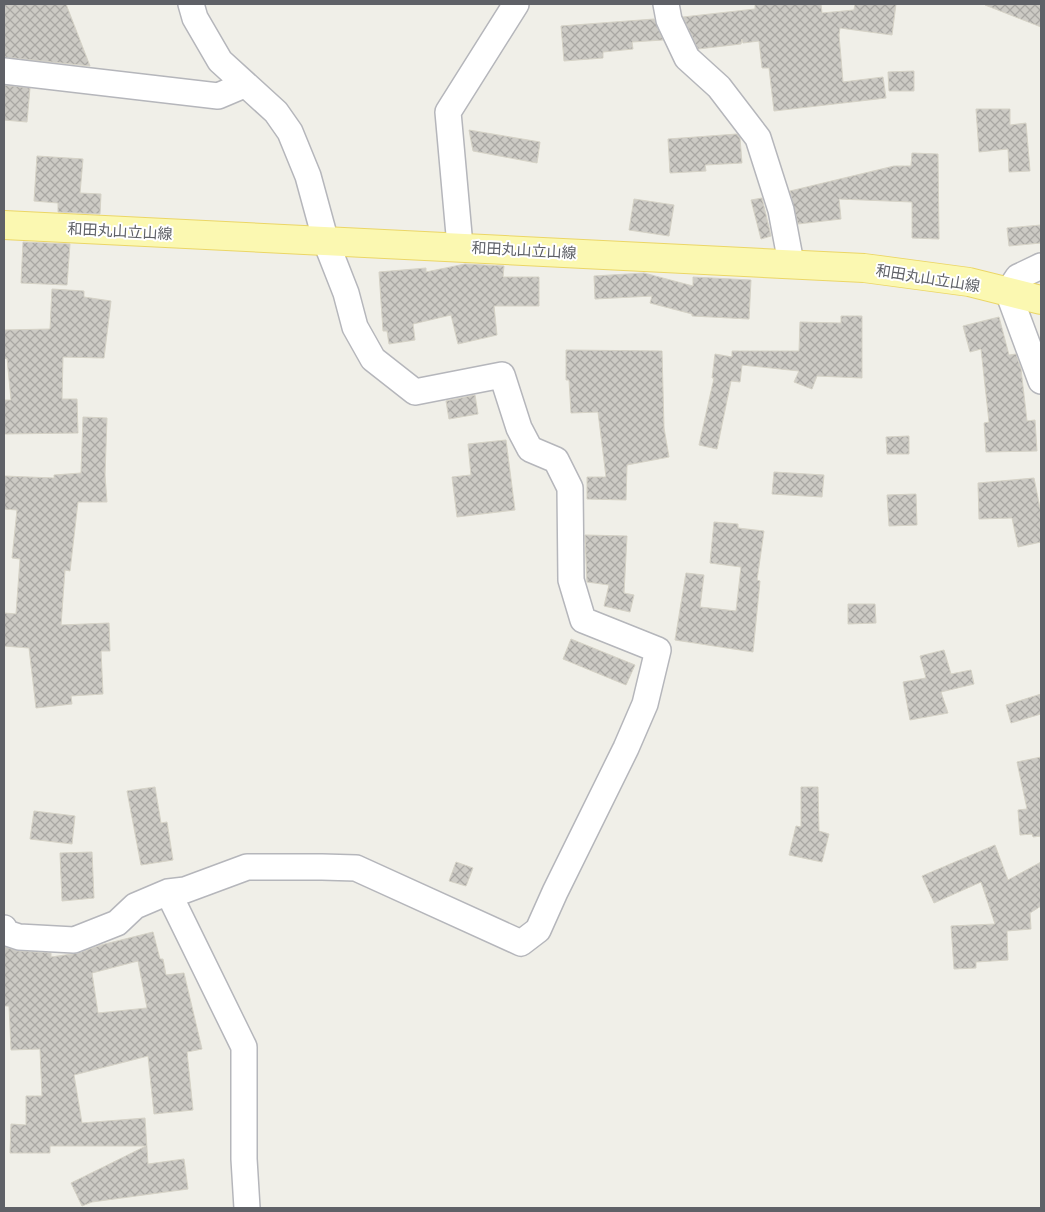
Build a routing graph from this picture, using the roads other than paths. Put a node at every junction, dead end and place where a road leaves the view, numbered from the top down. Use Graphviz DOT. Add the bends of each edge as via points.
graph roads {
  1 [pos="191,4"];
  2 [pos="516,4"];
  3 [pos="666,4"];
  4 [pos="4,71"];
  5 [pos="244,85"];
  6 [pos="4,225"];
  7 [pos="326,242"];
  8 [pos="460,246"];
  9 [pos="791,263"];
  10 [pos="1041,266"];
  11 [pos="1008,292"];
  12 [pos="1041,300"];
  13 [pos="1041,381"];
  14 [pos="168,892"];
  15 [pos="4,928"];
  16 [pos="247,1208"];
  1 -- 5 [label="street" via="195,18 220,61"];
  2 -- 8 [label="street" via="448,112"];
  3 -- 9 [label="street" via="669,20 687,58 718,87 758,138 781,210"];
  4 -- 5 [label="street" via="218,96"];
  5 -- 7 [label="street" via="276,112 290,132 308,176"];
  6 -- 7 [label="main road, 和田丸山立山線"];
  7 -- 8 [label="main road, 和田丸山立山線"];
  7 -- 14 [label="street" via="346,293 355,328 373,359 415,392 502,374 519,428 530,449 556,460 570,488 571,580 583,620 658,650 645,704 538,930 521,943 356,868 248,867 184,890"];
  8 -- 9 [label="main road, 和田丸山立山線"];
  9 -- 11 [label="main road, 和田丸山立山線" via="927,276"];
  10 -- 11 [label="street" via="1018,277"];
  11 -- 12 [label="main road, 和田丸山立山線"];
  11 -- 13 [label="street"];
  14 -- 15 [label="street" via="135,906 117,923 74,940 19,937 7,933"];
  14 -- 16 [label="street" via="244,1047"];
}
